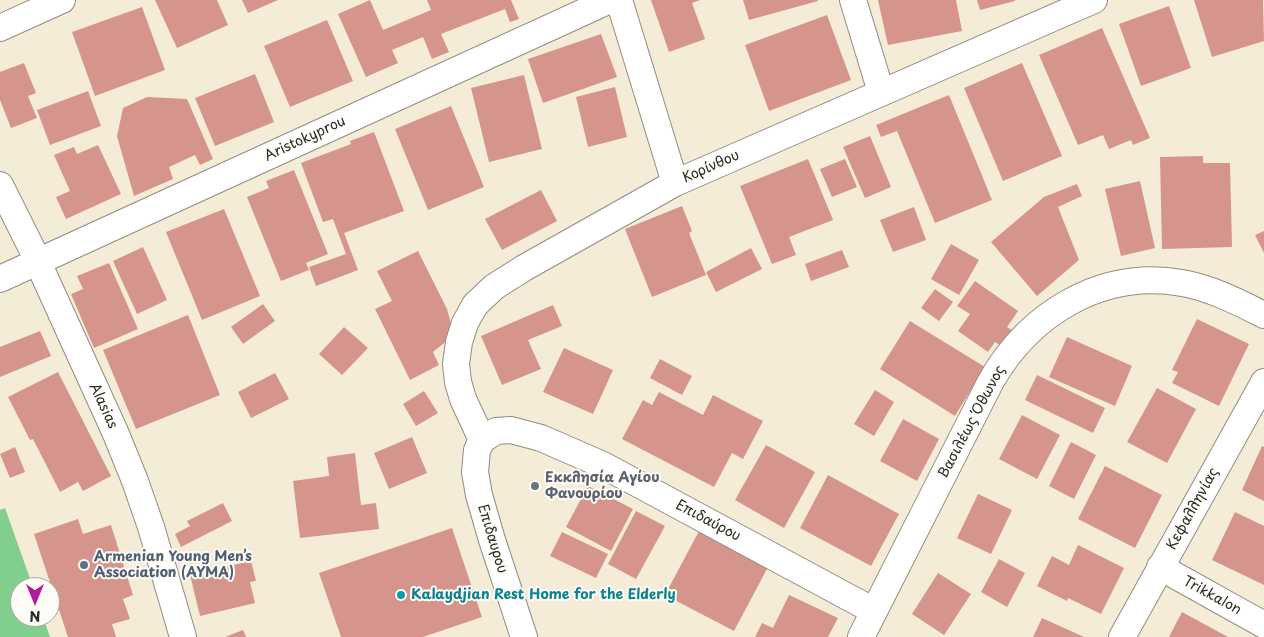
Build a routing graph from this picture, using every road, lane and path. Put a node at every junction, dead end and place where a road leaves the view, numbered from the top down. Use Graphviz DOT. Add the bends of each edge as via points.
graph roads {
  1 [pos="62,0"];
  2 [pos="610,0"];
  3 [pos="619,0"];
  4 [pos="852,0"];
  5 [pos="1088,1"];
  6 [pos="0,28"];
  7 [pos="881,92"];
  8 [pos="675,183"];
  9 [pos="0,185"];
  10 [pos="37,262"];
  11 [pos="0,279"];
  12 [pos="1264,315"];
  13 [pos="1264,382"];
  14 [pos="482,440"];
  15 [pos="1160,567"];
  16 [pos="874,611"];
  17 [pos="1264,625"];
  18 [pos="182,637"];
  19 [pos="524,637"];
  20 [pos="861,637"];
  21 [pos="1122,637"];
  1 -- 6 [label="street"];
  2 -- 10 [label="street, Aristokyprou"];
  3 -- 8 [label="street"];
  4 -- 7 [label="street"];
  5 -- 7 [label="street, Κορίνθου"];
  7 -- 8 [label="street, Κορίνθου"];
  8 -- 14 [label="street, Κορίνθου" via="524,268 494,287 475,305 458,342 456,364 463,399"];
  9 -- 10 [label="street, Alasias"];
  10 -- 11 [label="street, Aristokyprou"];
  10 -- 18 [label="street, Alasias" via="135,480"];
  12 -- 16 [label="street, Βασιλέως Όθωνος" via="1206,289 1182,283 1146,281 1111,286 1081,296 1037,324 1000,366"];
  13 -- 15 [label="street, Κεφαλληνίας"];
  14 -- 16 [label="street, Επιδαύρου" via="496,431 511,430 562,446"];
  14 -- 19 [label="street, Επιδαυρου" via="475,461 479,495"];
  15 -- 17 [label="street, Trikkalon"];
  15 -- 21 [label="street, Κεφαλληνίας"];
  16 -- 20 [label="street, Βασιλέως Όθωνος"];
}
